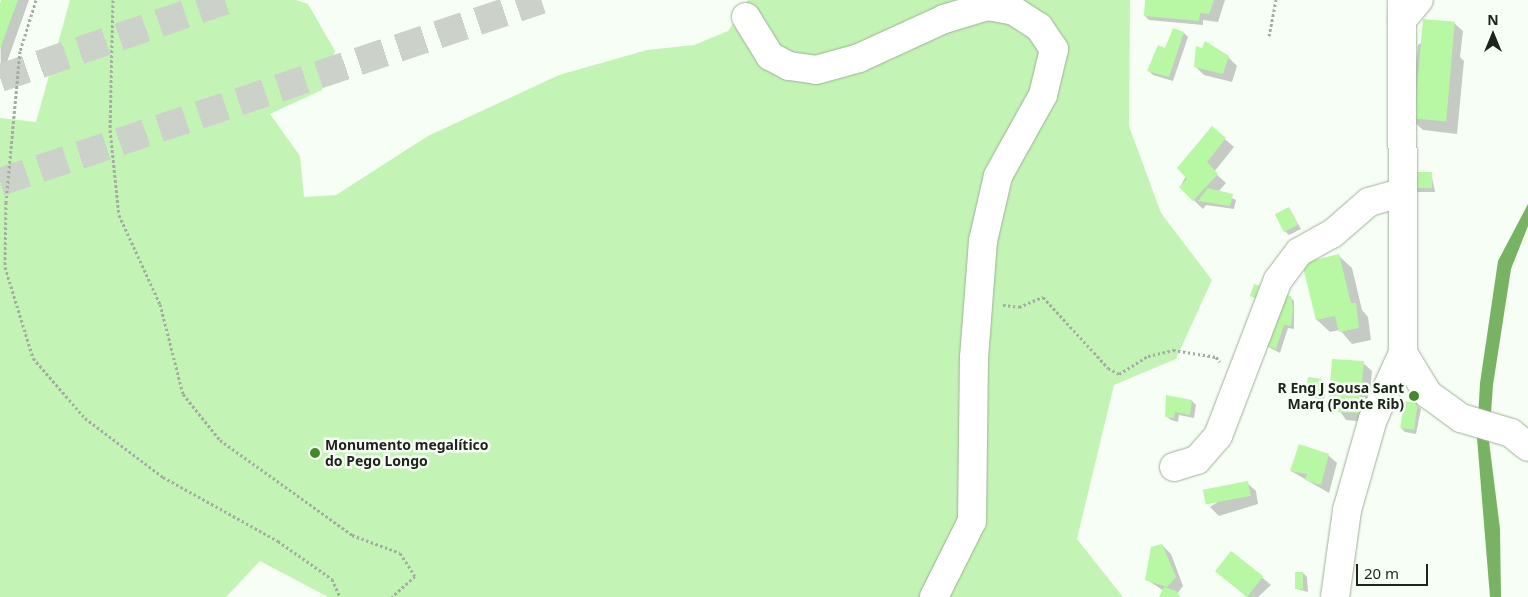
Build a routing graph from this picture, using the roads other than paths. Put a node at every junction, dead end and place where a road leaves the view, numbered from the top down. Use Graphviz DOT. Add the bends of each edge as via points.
graph roads {
  1 [pos="1419,0"];
  2 [pos="1402,10"];
  3 [pos="746,17"];
  4 [pos="1401,193"];
  5 [pos="1402,353"];
  6 [pos="1528,447"];
  7 [pos="1174,467"];
  8 [pos="934,597"];
  9 [pos="1335,597"];
  1 -- 2 [label="street"];
  2 -- 4 [label="street"];
  3 -- 8 [label="street" via="770,56 789,66 816,70 859,58 944,19 988,6 1014,11 1039,27 1054,49 1043,95 998,176 983,241 977,320 972,521"];
  4 -- 5 [label="street"];
  4 -- 7 [label="street" via="1369,202 1332,234 1299,252 1278,280 1236,381 1218,436 1197,460"];
  5 -- 6 [label="street" via="1428,394 1461,418 1499,430"];
  5 -- 9 [label="street" via="1373,419 1347,510"];
}
